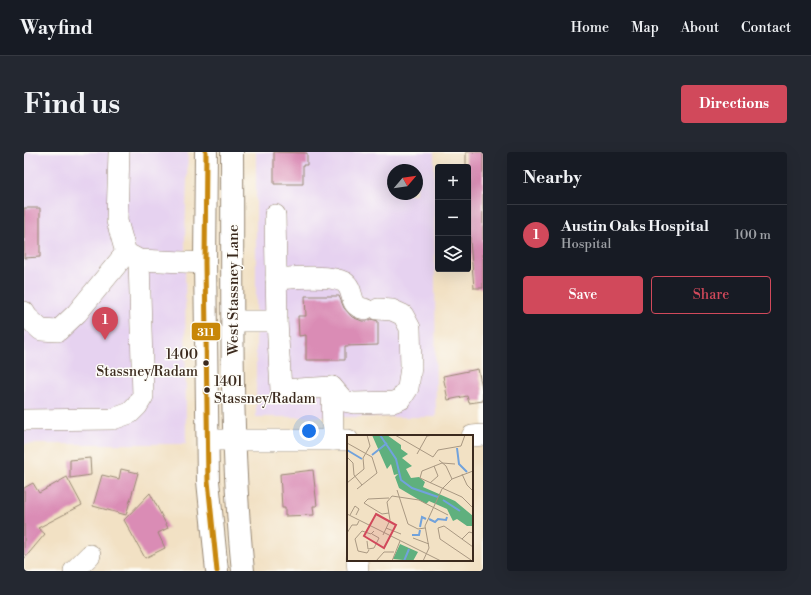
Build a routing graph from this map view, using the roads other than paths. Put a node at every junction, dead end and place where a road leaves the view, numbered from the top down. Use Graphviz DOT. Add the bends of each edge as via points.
graph roads {
  1 [pos="119,152"];
  2 [pos="206,152"];
  3 [pos="232,152"];
  4 [pos="275,215"];
  5 [pos="132,256"];
  6 [pos="205,263"];
  7 [pos="276,279"];
  8 [pos="24,312"];
  9 [pos="233,321"];
  10 [pos="277,321"];
  11 [pos="332,388"];
  12 [pos="24,420"];
  13 [pos="483,435"];
  14 [pos="473,436"];
  15 [pos="208,440"];
  16 [pos="234,440"];
  17 [pos="340,440"];
  18 [pos="90,555"];
  19 [pos="357,561"];
  20 [pos="74,571"];
  21 [pos="217,571"];
  22 [pos="243,571"];
  23 [pos="358,571"];
  1 -- 5 [label="street" via="117,221"];
  2 -- 6 [label="main road, West Stassney Lane"];
  3 -- 9 [label="main road, West Stassney Lane"];
  4 -- 7 [label="street"];
  5 -- 6 [label="street"];
  5 -- 8 [label="street" via="77,314 58,330 41,330"];
  5 -- 12 [label="street" via="143,396 137,406 130,413 113,419"];
  6 -- 15 [label="main road, West Stassney Lane"];
  7 -- 10 [label="street"];
  7 -- 11 [label="street" via="313,277 339,280 349,288 354,304 358,308 392,310 403,315 410,328 411,367 408,388 401,399 393,402 354,403 344,401"];
  9 -- 10 [label="street"];
  9 -- 16 [label="main road, West Stassney Lane"];
  10 -- 11 [label="street" via="281,390"];
  11 -- 17 [label="street"];
  13 -- 14 [label="street"];
  15 -- 16 [label="street"];
  15 -- 21 [label="main road, West Stassney Lane" via="208,481"];
  16 -- 17 [label="street"];
  16 -- 22 [label="main road, West Stassney Lane" via="237,514"];
  18 -- 20 [label="street"];
  19 -- 23 [label="street"];
}
